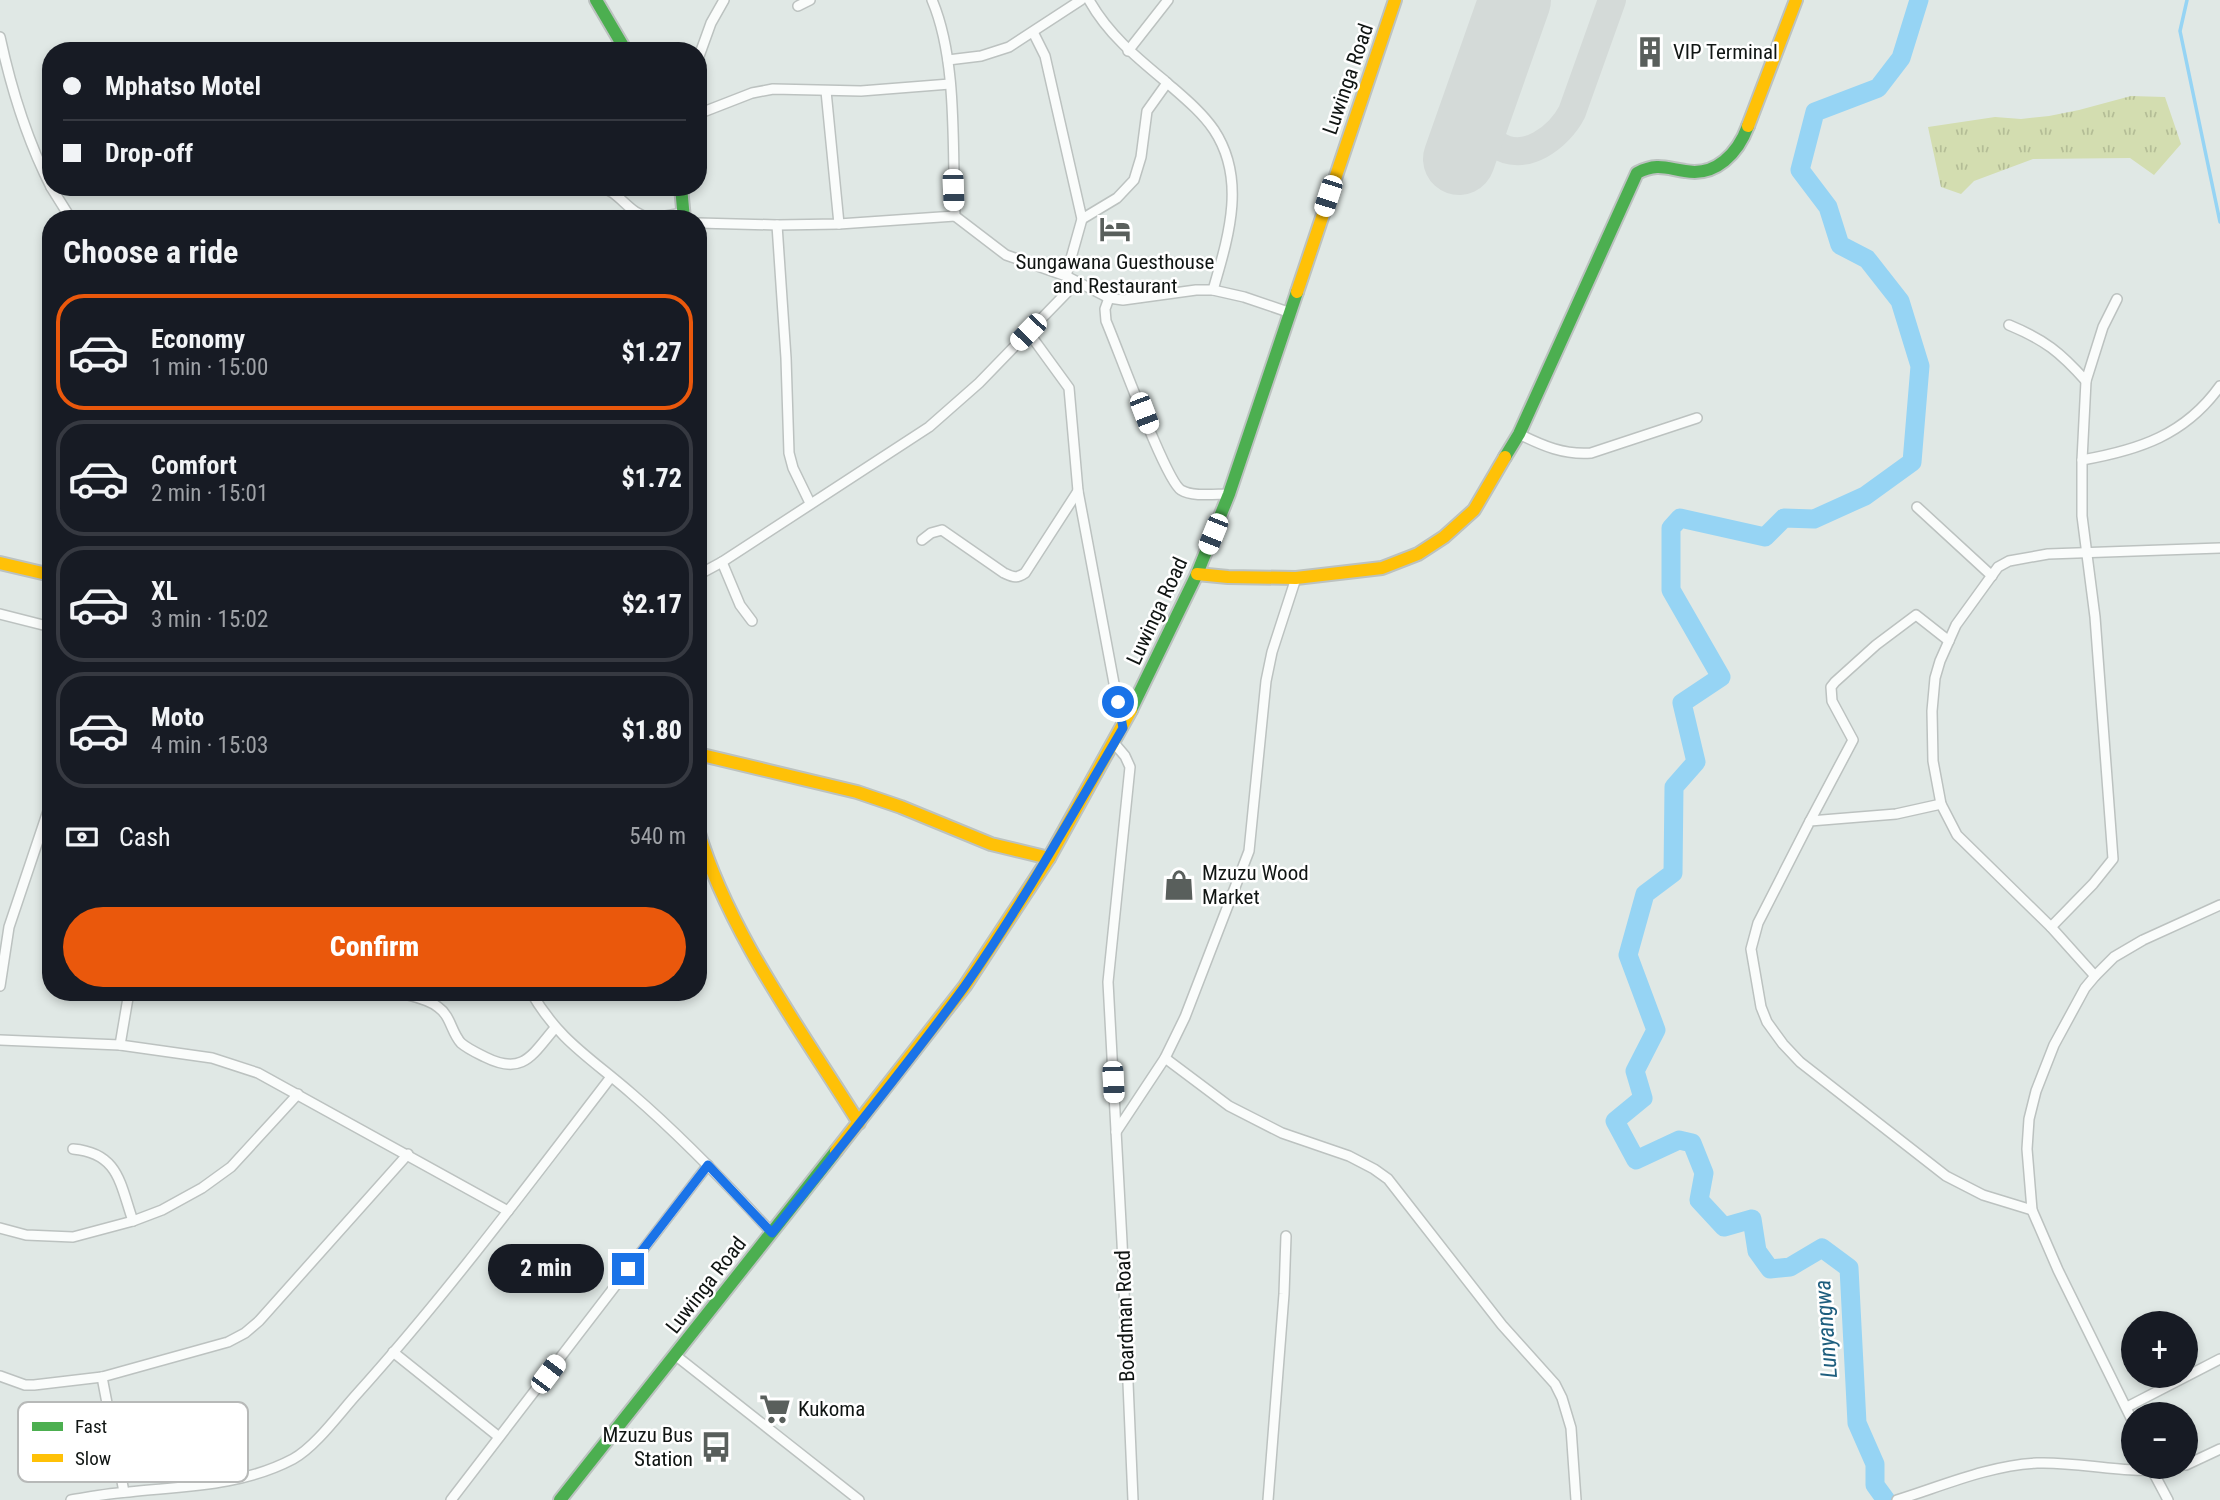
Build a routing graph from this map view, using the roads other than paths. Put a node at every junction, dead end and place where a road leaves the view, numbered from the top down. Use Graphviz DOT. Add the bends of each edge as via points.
graph roads {
  1 [pos="596,0"];
  2 [pos="724,0"];
  3 [pos="810,0"];
  4 [pos="932,0"];
  5 [pos="1082,0"];
  6 [pos="1089,0"];
  7 [pos="1168,0"];
  8 [pos="1395,0"];
  9 [pos="1796,0"];
  10 [pos="798,6"];
  11 [pos="1033,32"];
  12 [pos="0,37"];
  13 [pos="621,42"];
  14 [pos="704,42"];
  15 [pos="1128,51"];
  16 [pos="948,60"];
  17 [pos="1167,83"];
  18 [pos="950,84"];
  19 [pos="826,91"];
  20 [pos="707,110"];
  21 [pos="42,165"];
  22 [pos="617,196"];
  23 [pos="633,210"];
  24 [pos="954,216"];
  25 [pos="1082,219"];
  26 [pos="707,223"];
  27 [pos="839,224"];
  28 [pos="777,225"];
  29 [pos="1066,276"];
  30 [pos="1077,282"];
  31 [pos="1213,290"];
  32 [pos="1109,298"];
  33 [pos="2117,299"];
  34 [pos="1291,313"];
  35 [pos="2009,325"];
  36 [pos="1028,332"];
  37 [pos="2085,381"];
  38 [pos="2220,386"];
  39 [pos="1697,418"];
  40 [pos="1519,434"];
  41 [pos="2082,460"];
  42 [pos="1078,491"];
  43 [pos="1229,494"];
  44 [pos="810,503"];
  45 [pos="1917,507"];
  46 [pos="922,540"];
  47 [pos="2220,548"];
  48 [pos="2088,552"];
  49 [pos="722,562"];
  50 [pos="0,563"];
  51 [pos="707,570"];
  52 [pos="42,573"];
  53 [pos="1197,574"];
  54 [pos="1992,576"];
  55 [pos="1296,578"];
  56 [pos="0,614"];
  57 [pos="752,621"];
  58 [pos="42,624"];
  59 [pos="1950,640"];
  60 [pos="1123,728"];
  61 [pos="1114,743"];
  62 [pos="707,756"];
  63 [pos="1941,804"];
  64 [pos="1810,821"];
  65 [pos="42,829"];
  66 [pos="1049,858"];
  67 [pos="707,860"];
  68 [pos="2220,905"];
  69 [pos="2051,927"];
  70 [pos="2095,975"];
  71 [pos="0,986"];
  72 [pos="127,1001"];
  73 [pos="427,1001"];
  74 [pos="536,1001"];
  75 [pos="555,1028"];
  76 [pos="0,1040"];
  77 [pos="120,1045"];
  78 [pos="1165,1058"];
  79 [pos="611,1077"];
  80 [pos="298,1094"];
  81 [pos="859,1123"];
  82 [pos="1116,1132"];
  83 [pos="73,1149"];
  84 [pos="408,1154"];
  85 [pos="708,1165"];
  86 [pos="2032,1210"];
  87 [pos="509,1211"];
  88 [pos="133,1221"];
  89 [pos="0,1228"];
  90 [pos="772,1233"];
  91 [pos="1286,1236"];
  92 [pos="393,1352"];
  93 [pos="675,1355"];
  94 [pos="2220,1359"];
  95 [pos="0,1376"];
  96 [pos="102,1377"];
  97 [pos="107,1402"];
  98 [pos="2124,1402"];
  99 [pos="2137,1402"];
  100 [pos="499,1437"];
  101 [pos="2220,1449"];
  102 [pos="2198,1459"];
  103 [pos="2121,1467"];
  104 [pos="248,1477"];
  105 [pos="2157,1479"];
  106 [pos="122,1482"];
  107 [pos="226,1482"];
  108 [pos="124,1492"];
  109 [pos="71,1500"];
  110 [pos="451,1500"];
  111 [pos="561,1500"];
  112 [pos="859,1500"];
  113 [pos="1133,1500"];
  114 [pos="1268,1500"];
  115 [pos="1576,1500"];
  116 [pos="1897,1500"];
  117 [pos="2168,1500"];
  1 -- 13 [label="main road"];
  2 -- 14 [label="street"];
  3 -- 10 [label="street"];
  4 -- 16 [label="street"];
  5 -- 11 [label="street"];
  6 -- 15 [label="street"];
  7 -- 15 [label="street"];
  8 -- 34 [label="main road, Luwinga Road"];
  9 -- 40 [label="main road" via="1744,136 1722,165 1704,173 1650,167 1637,173"];
  11 -- 16 [label="street" via="1009,47"];
  11 -- 25 [label="street" via="1045,55"];
  12 -- 21 [label="street"];
  15 -- 17 [label="street"];
  16 -- 18 [label="street"];
  17 -- 25 [label="street" via="1147,111 1142,157 1134,180 1117,198"];
  17 -- 31 [label="street" via="1214,131 1229,168 1233,192 1230,225"];
  18 -- 19 [label="street"];
  18 -- 24 [label="street"];
  19 -- 20 [label="street" via="773,89"];
  19 -- 27 [label="street"];
  22 -- 23 [label="street"];
  24 -- 27 [label="street"];
  24 -- 29 [label="street" via="1006,255"];
  25 -- 29 [label="street"];
  26 -- 28 [label="street"];
  27 -- 28 [label="street"];
  28 -- 44 [label="street" via="789,453"];
  29 -- 30 [label="street"];
  30 -- 32 [label="street"];
  30 -- 36 [label="street"];
  31 -- 32 [label="street"];
  31 -- 34 [label="street"];
  32 -- 43 [label="street" via="1106,321 1174,483 1190,493"];
  33 -- 37 [label="street"];
  34 -- 43 [label="main road, Luwinga Road"];
  35 -- 37 [label="street" via="2051,346"];
  36 -- 42 [label="street" via="1069,388"];
  36 -- 44 [label="street" via="929,427"];
  37 -- 41 [label="street"];
  38 -- 41 [label="street" via="2199,412 2163,436 2127,451"];
  39 -- 40 [label="street" via="1591,453 1572,454"];
  40 -- 55 [label="main road" via="1474,510 1427,549 1382,568"];
  41 -- 48 [label="street" via="2082,516"];
  42 -- 46 [label="street" via="1018,578 942,530"];
  42 -- 60 [label="street"];
  43 -- 53 [label="main road, Luwinga Road"];
  44 -- 49 [label="street"];
  45 -- 54 [label="street"];
  47 -- 48 [label="street"];
  48 -- 54 [label="street" via="2009,561"];
  48 -- 69 [label="street" via="2113,859"];
  49 -- 51 [label="street"];
  49 -- 57 [label="street"];
  50 -- 52 [label="main road"];
  53 -- 55 [label="main road"];
  53 -- 60 [label="main road, Luwinga Road"];
  54 -- 59 [label="street"];
  55 -- 78 [label="street" via="1266,681 1250,851"];
  56 -- 58 [label="street"];
  59 -- 63 [label="street" via="1935,678 1932,710 1933,761"];
  59 -- 64 [label="street" via="1916,615 1835,682 1832,701 1853,740"];
  60 -- 61 [label="main road, Luwinga Road"];
  61 -- 66 [label="main road, Luwinga Road"];
  61 -- 82 [label="street, Boardman Road" via="1130,767 1108,982"];
  62 -- 66 [label="main road" via="857,792 991,844"];
  63 -- 64 [label="street" via="1896,814"];
  63 -- 69 [label="street" via="1957,835"];
  64 -- 86 [label="street" via="1758,923 1751,948 1760,1007 1767,1022 1801,1062 1946,1176 1983,1195"];
  65 -- 71 [label="street" via="9,927"];
  66 -- 81 [label="main road, Luwinga Road" via="965,986"];
  67 -- 81 [label="main road" via="770,982"];
  68 -- 70 [label="street" via="2143,940"];
  69 -- 70 [label="street"];
  70 -- 86 [label="street" via="2054,1045 2036,1091 2027,1149"];
  72 -- 77 [label="street"];
  73 -- 75 [label="street" via="448,1016 461,1042 513,1066 523,1062"];
  74 -- 75 [label="street"];
  75 -- 79 [label="street"];
  76 -- 77 [label="street"];
  77 -- 80 [label="street" via="212,1058 258,1073"];
  78 -- 82 [label="street"];
  78 -- 115 [label="street" via="1229,1106 1282,1133 1349,1156 1388,1179 1502,1325 1555,1384 1571,1428"];
  79 -- 85 [label="street"];
  79 -- 87 [label="street"];
  80 -- 84 [label="street"];
  80 -- 88 [label="street" via="231,1167 202,1188"];
  81 -- 90 [label="main road, Luwinga Road"];
  82 -- 113 [label="street, Boardman Road"];
  83 -- 88 [label="street" via="89,1150 115,1169"];
  84 -- 87 [label="street"];
  84 -- 96 [label="street" via="245,1333 228,1342"];
  85 -- 90 [label="street"];
  85 -- 100 [label="street"];
  86 -- 98 [label="street"];
  87 -- 92 [label="street"];
  88 -- 89 [label="street" via="73,1237 26,1235"];
  90 -- 93 [label="main road, Luwinga Road"];
  91 -- 114 [label="street"];
  92 -- 100 [label="street"];
  92 -- 104 [label="street" via="295,1458"];
  93 -- 111 [label="main road, Luwinga Road"];
  93 -- 112 [label="street"];
  94 -- 99 [label="street"];
  95 -- 96 [label="street" via="25,1385"];
  96 -- 97 [label="street"];
  100 -- 110 [label="street"];
  101 -- 102 [label="street"];
  103 -- 116 [label="street" via="2026,1464"];
  105 -- 117 [label="street"];
  106 -- 108 [label="street"];
  107 -- 108 [label="street"];
  108 -- 109 [label="street"];
}
